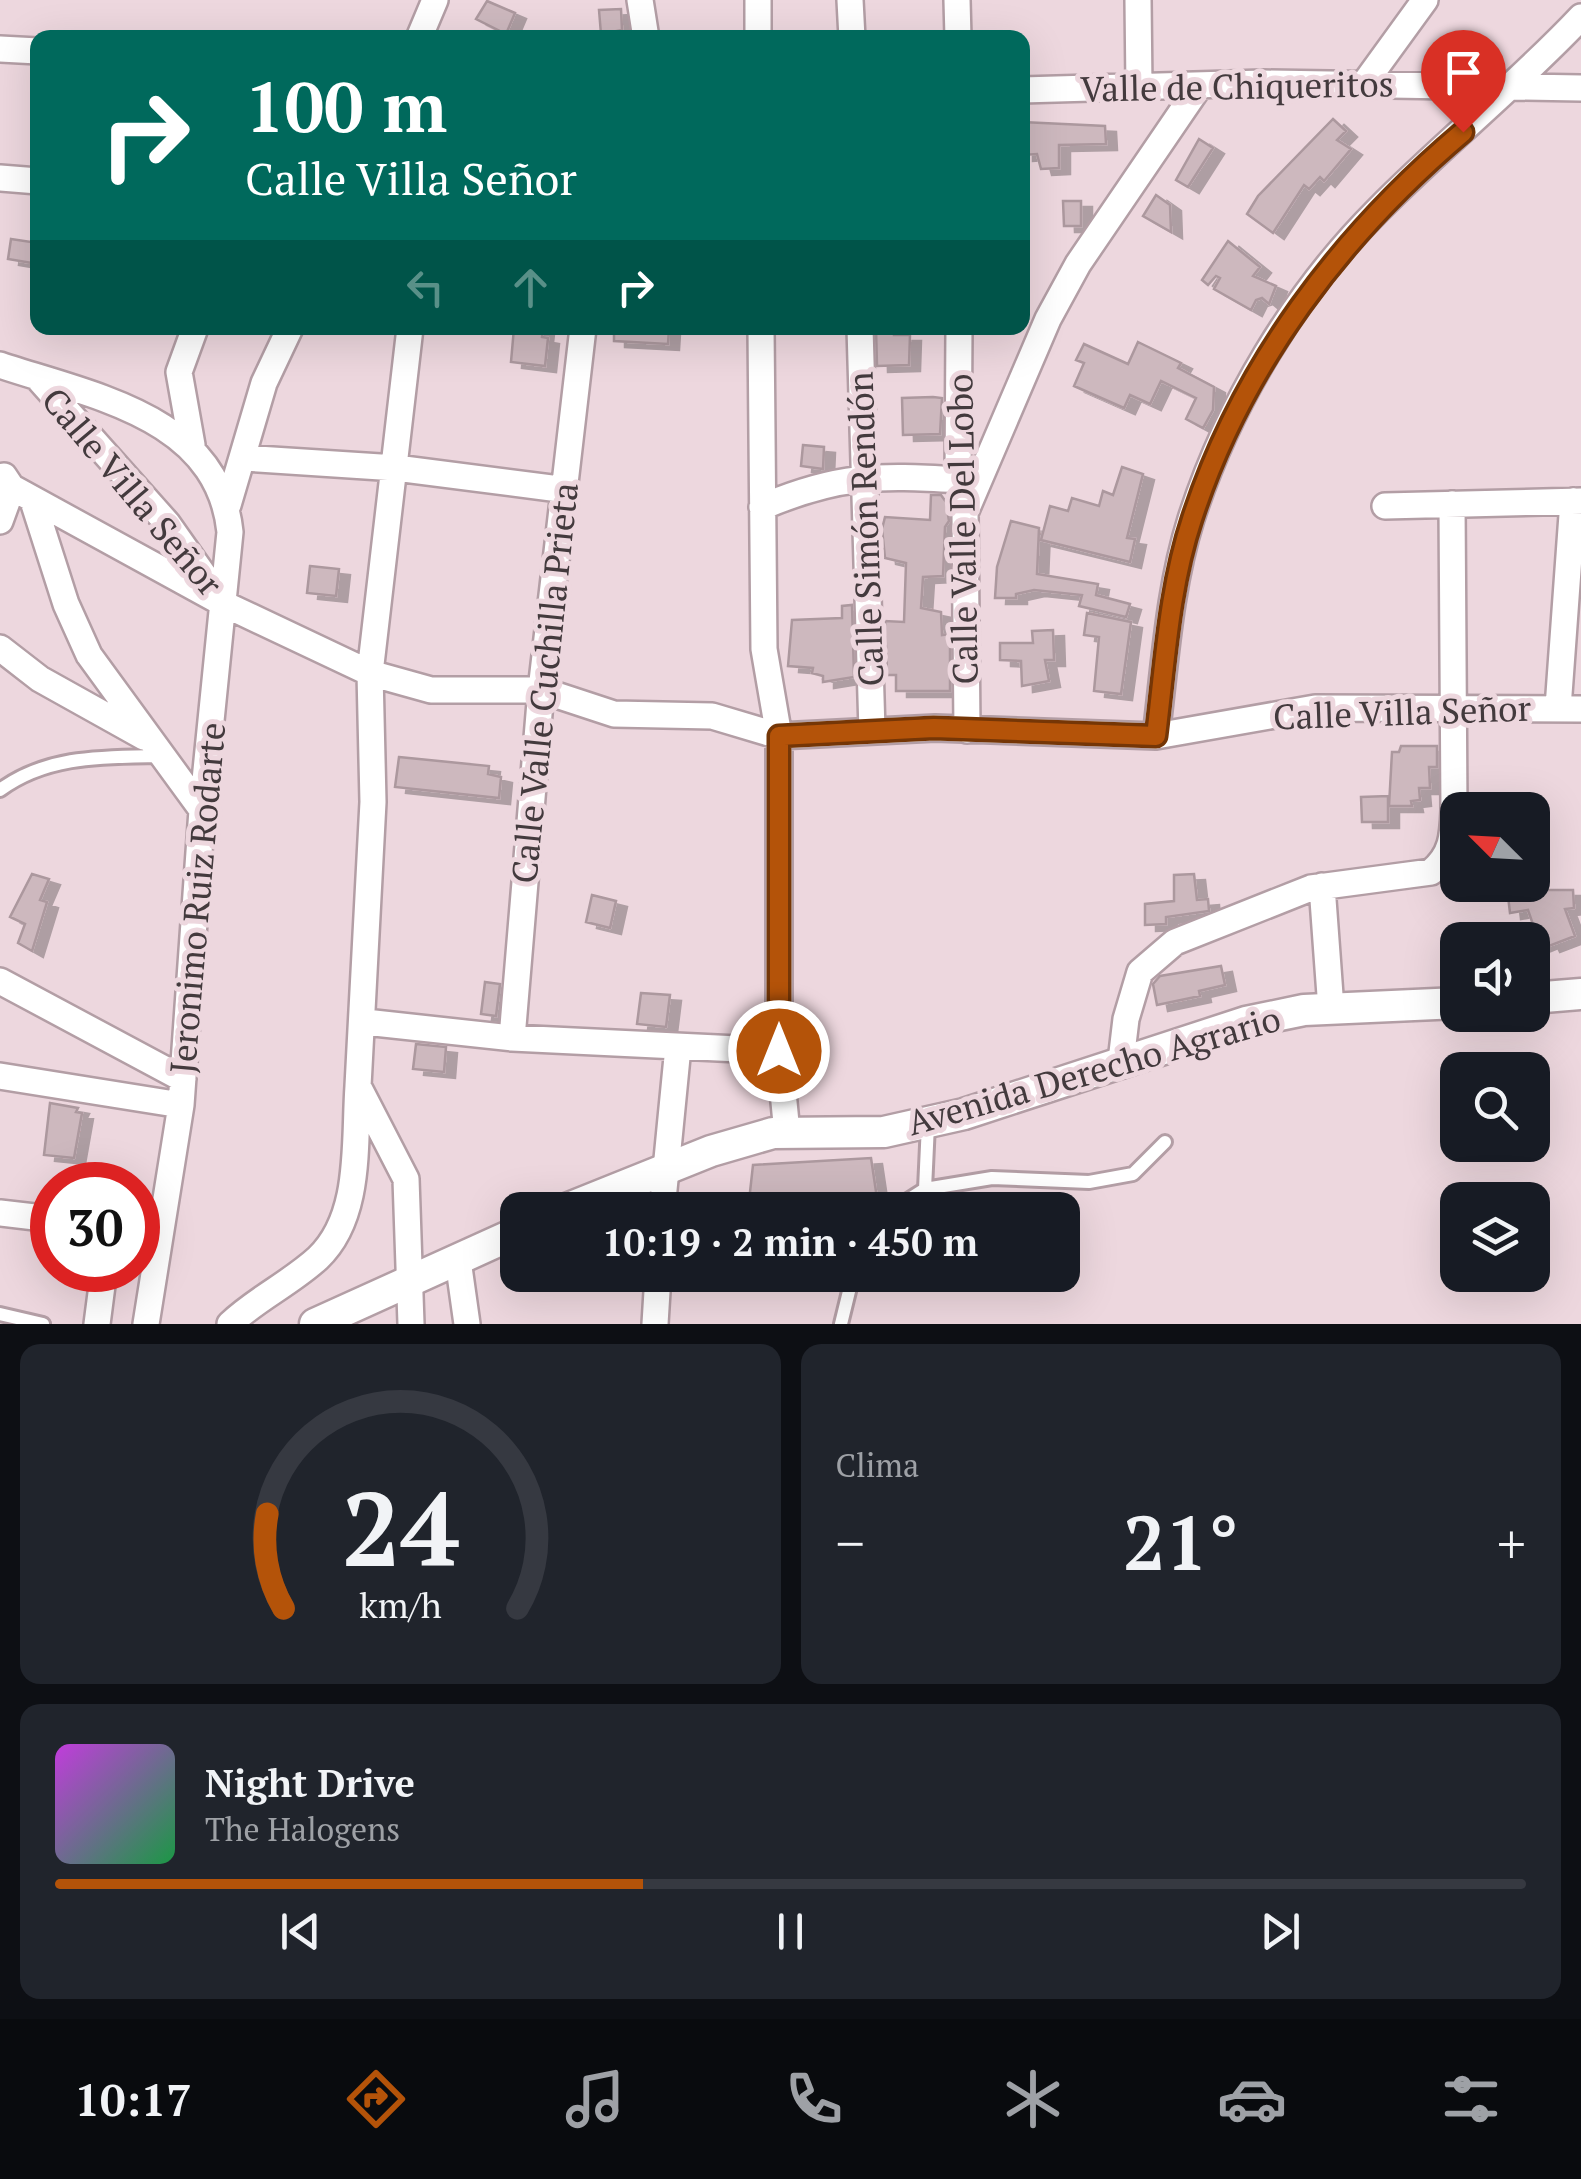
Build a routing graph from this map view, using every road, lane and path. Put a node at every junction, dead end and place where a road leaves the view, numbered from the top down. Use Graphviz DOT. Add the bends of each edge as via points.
graph roads {
  1 [pos="435,0"];
  2 [pos="758,0"];
  3 [pos="850,0"];
  4 [pos="957,0"];
  5 [pos="1138,0"];
  6 [pos="1425,0"];
  7 [pos="637,1"];
  8 [pos="1581,18"];
  9 [pos="422,30"];
  10 [pos="644,30"];
  11 [pos="758,30"];
  12 [pos="852,30"];
  13 [pos="958,30"];
  14 [pos="0,49"];
  15 [pos="30,51"];
  16 [pos="1364,84"];
  17 [pos="1200,85"];
  18 [pos="1138,87"];
  19 [pos="1581,88"];
  20 [pos="1512,89"];
  21 [pos="1030,90"];
  22 [pos="0,178"];
  23 [pos="30,180"];
  24 [pos="192,335"];
  25 [pos="287,335"];
  26 [pos="409,335"];
  27 [pos="583,335"];
  28 [pos="761,335"];
  29 [pos="860,335"];
  30 [pos="959,335"];
  31 [pos="0,364"];
  32 [pos="38,377"];
  33 [pos="192,445"];
  34 [pos="244,458"];
  35 [pos="396,468"];
  36 [pos="213,473"];
  37 [pos="864,477"];
  38 [pos="958,480"];
  39 [pos="11,485"];
  40 [pos="567,490"];
  41 [pos="1577,501"];
  42 [pos="1452,504"];
  43 [pos="228,506"];
  44 [pos="1385,506"];
  45 [pos="762,507"];
  46 [pos="965,513"];
  47 [pos="0,521"];
  48 [pos="224,604"];
  49 [pos="0,648"];
  50 [pos="370,672"];
  51 [pos="541,690"];
  52 [pos="1451,706"];
  53 [pos="1570,709"];
  54 [pos="967,730"];
  55 [pos="872,731"];
  56 [pos="779,736"];
  57 [pos="1156,736"];
  58 [pos="157,748"];
  59 [pos="0,790"];
  60 [pos="202,810"];
  61 [pos="1322,886"];
  62 [pos="0,982"];
  63 [pos="1581,994"];
  64 [pos="1550,997"];
  65 [pos="1440,1004"];
  66 [pos="1331,1009"];
  67 [pos="365,1022"];
  68 [pos="512,1038"];
  69 [pos="678,1046"];
  70 [pos="779,1051"];
  71 [pos="1121,1061"];
  72 [pos="0,1076"];
  73 [pos="358,1086"];
  74 [pos="182,1092"];
  75 [pos="928,1122"];
  76 [pos="787,1133"];
  77 [pos="1165,1142"];
  78 [pos="664,1170"];
  79 [pos="925,1190"];
  80 [pos="609,1192"];
  81 [pos="663,1192"];
  82 [pos="922,1192"];
  83 [pos="0,1213"];
  84 [pos="30,1216"];
  85 [pos="500,1240"];
  86 [pos="458,1260"];
  87 [pos="412,1281"];
  88 [pos="101,1292"];
  89 [pos="657,1292"];
  90 [pos="849,1292"];
  91 [pos="0,1314"];
  92 [pos="42,1324"];
  93 [pos="97,1324"];
  94 [pos="146,1324"];
  95 [pos="230,1324"];
  96 [pos="315,1324"];
  97 [pos="411,1324"];
  98 [pos="467,1324"];
  99 [pos="654,1324"];
  100 [pos="841,1324"];
  1 -- 9 [label="street"];
  2 -- 11 [label="street"];
  3 -- 12 [label="street"];
  4 -- 13 [label="street"];
  5 -- 18 [label="street"];
  6 -- 16 [label="street"];
  7 -- 10 [label="street"];
  8 -- 20 [label="street"];
  14 -- 15 [label="street"];
  16 -- 17 [label="street, Valle de Chiqueritos"];
  16 -- 20 [label="street, Valle de Chiqueritos"];
  17 -- 18 [label="street, Valle de Chiqueritos"];
  17 -- 46 [label="street" via="1078,264"];
  18 -- 21 [label="street, Valle de Chiqueritos"];
  19 -- 20 [label="street, Valle de Chiqueritos"];
  20 -- 57 [label="street" via="1375,213 1320,278 1251,383 1180,564"];
  22 -- 23 [label="street"];
  24 -- 33 [label="street" via="178,372"];
  25 -- 34 [label="street" via="264,383"];
  26 -- 35 [label="street"];
  27 -- 40 [label="street, Calle Valle Cuchilla Prieta"];
  28 -- 45 [label="street"];
  29 -- 37 [label="street, Calle Simón Rendón"];
  30 -- 38 [label="street, Calle Valle Del Lobo"];
  31 -- 32 [label="street, Calle Villa Señor"];
  32 -- 33 [label="street, Calle Villa Señor" via="168,426"];
  32 -- 48 [label="street, Calle Villa Señor" via="168,522"];
  33 -- 36 [label="street, Calle Villa Señor"];
  34 -- 35 [label="street"];
  34 -- 43 [label="street"];
  35 -- 40 [label="street"];
  35 -- 50 [label="street"];
  36 -- 43 [label="street, Jeronimo Ruiz Rodarte"];
  37 -- 38 [label="street"];
  37 -- 45 [label="street" via="813,485"];
  37 -- 55 [label="street, Calle Simón Rendón"];
  38 -- 46 [label="street, Calle Valle Del Lobo"];
  39 -- 47 [label="street"];
  39 -- 48 [label="street"];
  39 -- 58 [label="street" via="89,655"];
  40 -- 51 [label="street, Calle Valle Cuchilla Prieta"];
  41 -- 42 [label="street"];
  41 -- 53 [label="street"];
  42 -- 44 [label="street"];
  42 -- 52 [label="street"];
  43 -- 48 [label="street, Jeronimo Ruiz Rodarte"];
  45 -- 56 [label="street" via="764,649"];
  46 -- 54 [label="street, Calle Valle Del Lobo"];
  48 -- 50 [label="street, Calle Villa Señor"];
  48 -- 60 [label="street, Jeronimo Ruiz Rodarte"];
  49 -- 58 [label="street"];
  50 -- 51 [label="street, Calle Villa Señor" via="432,690"];
  50 -- 67 [label="street"];
  51 -- 56 [label="street, Calle Villa Señor" via="614,714 712,716"];
  51 -- 68 [label="street, Calle Valle Cuchilla Prieta"];
  52 -- 53 [label="street, Calle Villa Señor"];
  52 -- 57 [label="street, Calle Villa Señor" via="1315,708"];
  52 -- 61 [label="street" via="1454,810 1444,862 1430,872"];
  54 -- 55 [label="street, Calle Villa Señor"];
  54 -- 57 [label="street, Calle Villa Señor"];
  55 -- 56 [label="street, Calle Villa Señor"];
  56 -- 70 [label="street"];
  58 -- 59 [label="lane" via="75,758"];
  58 -- 60 [label="street"];
  60 -- 74 [label="street, Jeronimo Ruiz Rodarte"];
  61 -- 66 [label="street"];
  61 -- 71 [label="street" via="1192,935 1153,957 1131,992"];
  62 -- 74 [label="street"];
  63 -- 64 [label="street"];
  65 -- 66 [label="street, Avenida Derecho Agrario"];
  66 -- 71 [label="street, Avenida Derecho Agrario" via="1246,1022"];
  67 -- 68 [label="street"];
  67 -- 73 [label="street"];
  68 -- 69 [label="street"];
  69 -- 70 [label="street"];
  69 -- 78 [label="street"];
  70 -- 76 [label="street"];
  71 -- 75 [label="street, Avenida Derecho Agrario"];
  72 -- 74 [label="street"];
  73 -- 87 [label="street" via="406,1178"];
  73 -- 95 [label="street" via="348,1212 336,1236"];
  74 -- 94 [label="street, Jeronimo Ruiz Rodarte"];
  75 -- 76 [label="street, Avenida Derecho Agrario" via="884,1132"];
  75 -- 79 [label="lane"];
  76 -- 78 [label="street, Avenida Derecho Agrario"];
  77 -- 79 [label="lane" via="1133,1174 1088,1182 992,1178"];
  78 -- 80 [label="street, Avenida Derecho Agrario"];
  78 -- 81 [label="street"];
  79 -- 82 [label="lane"];
  83 -- 84 [label="street"];
  85 -- 86 [label="street"];
  86 -- 87 [label="street"];
  86 -- 98 [label="street"];
  87 -- 96 [label="street"];
  87 -- 97 [label="street"];
  88 -- 93 [label="street"];
  89 -- 99 [label="street"];
  90 -- 100 [label="lane"];
  91 -- 92 [label="lane"];
}
